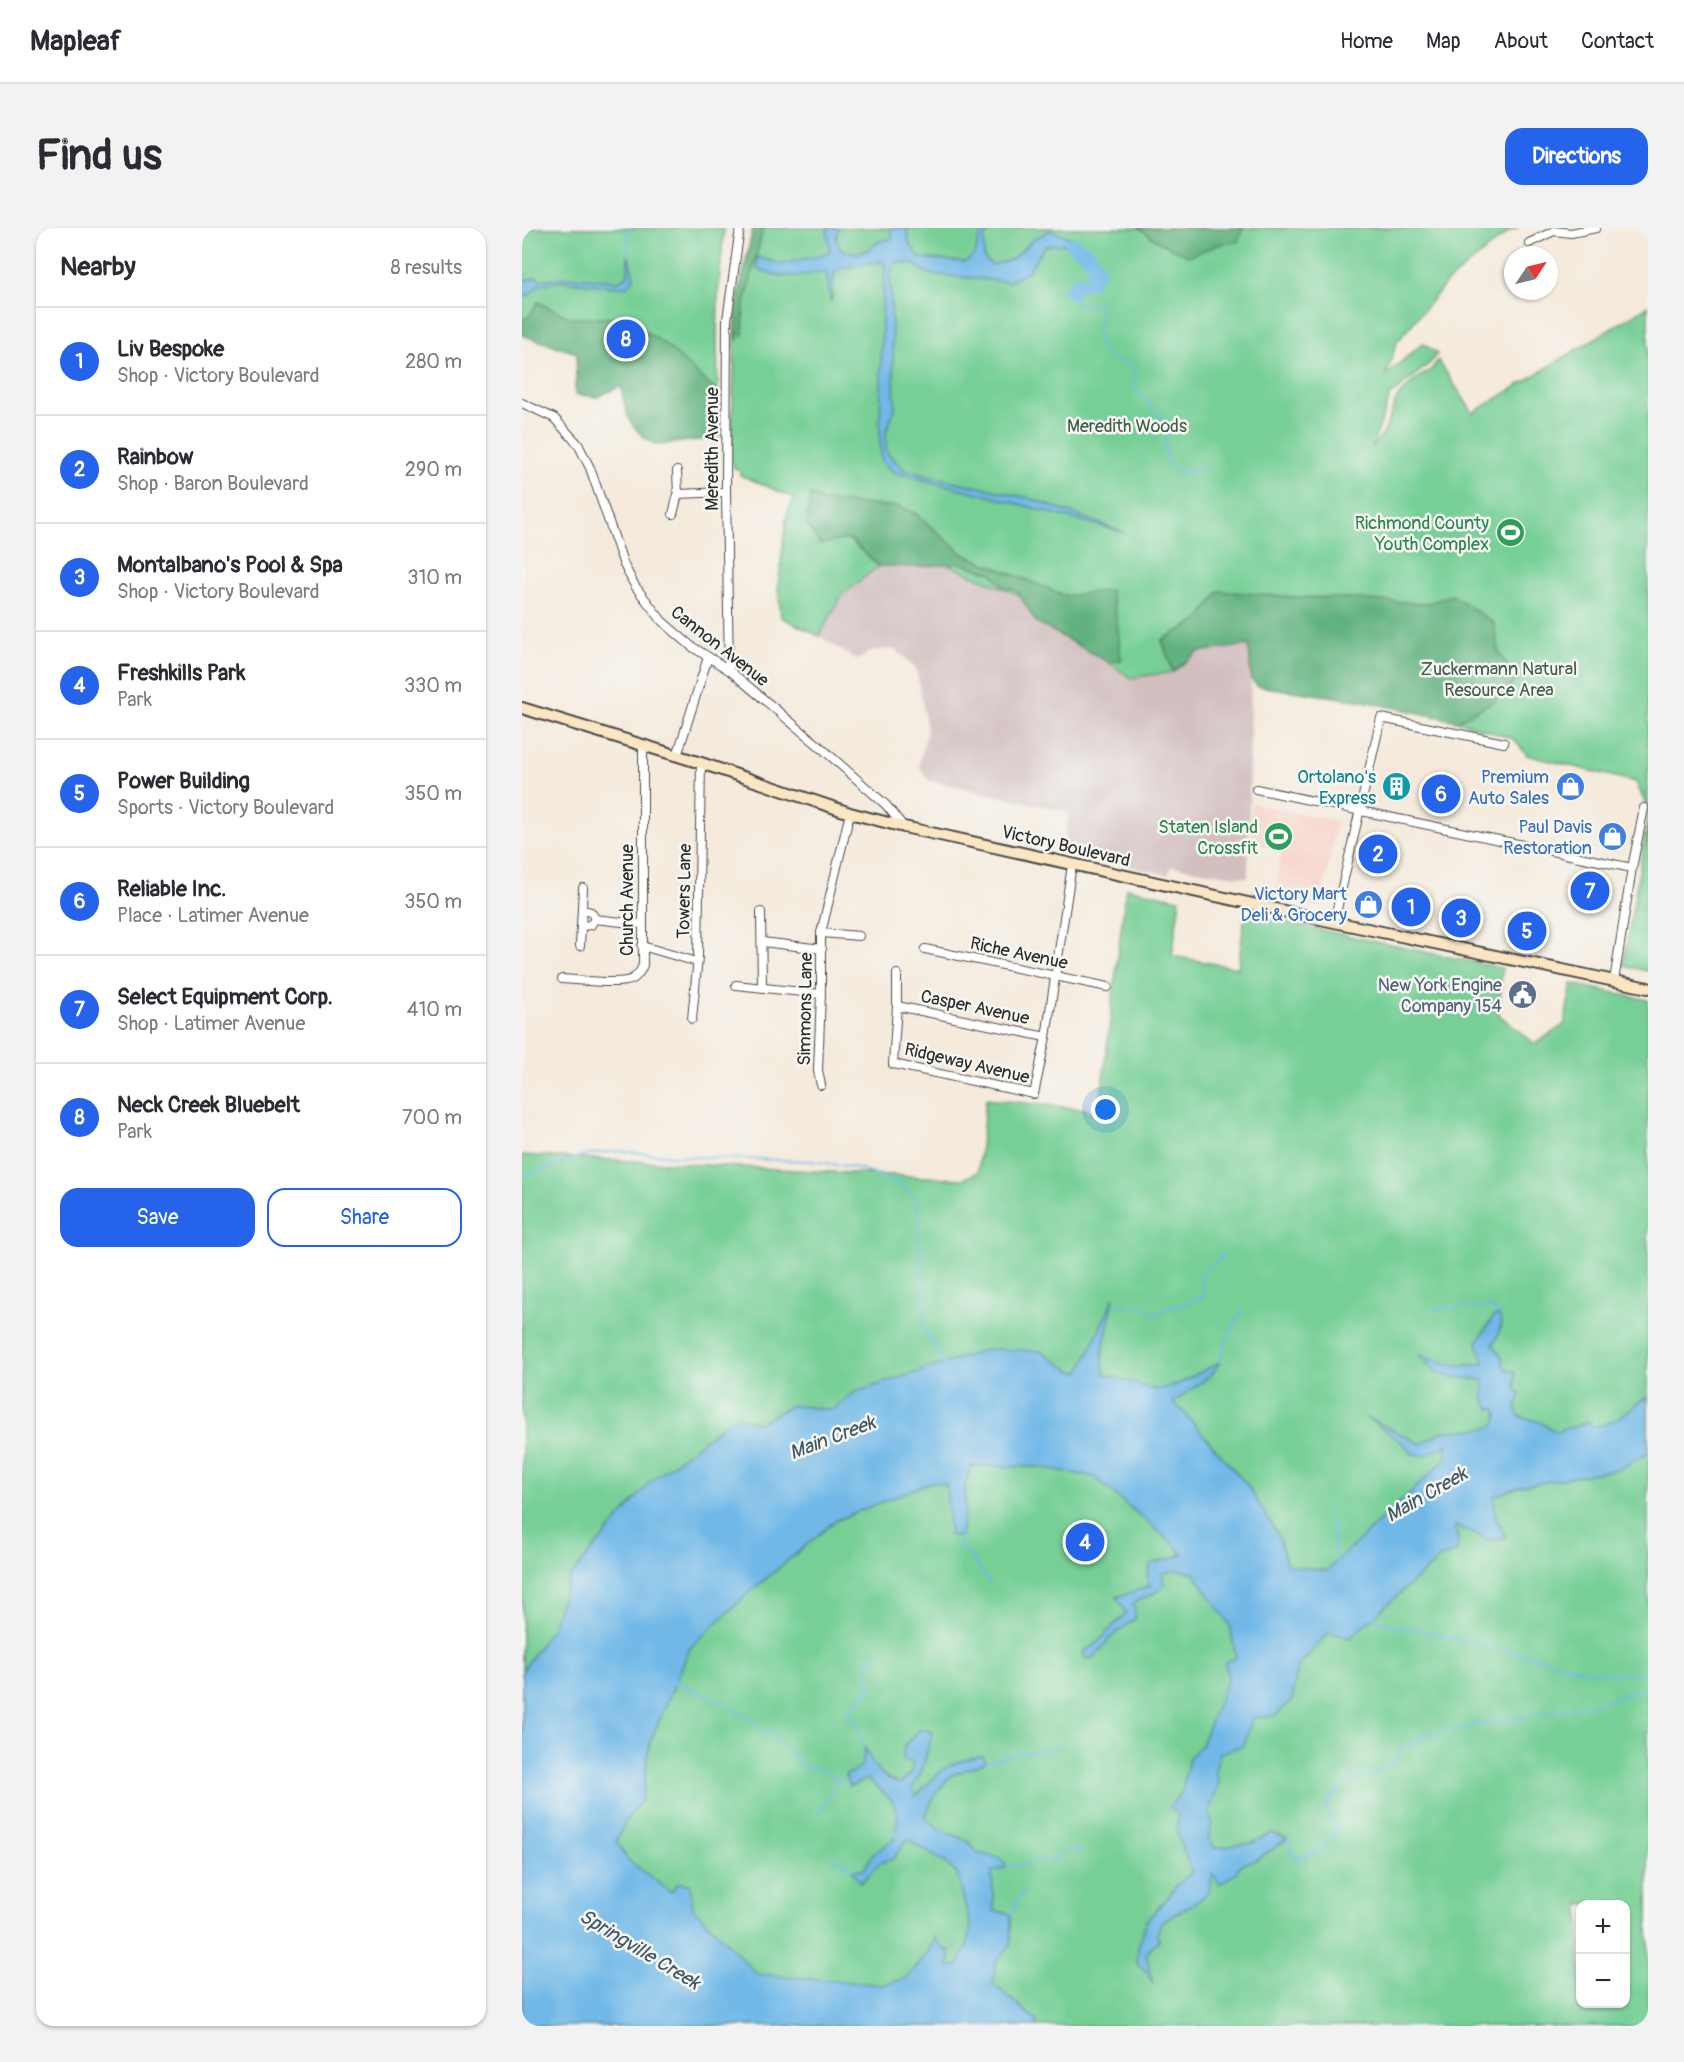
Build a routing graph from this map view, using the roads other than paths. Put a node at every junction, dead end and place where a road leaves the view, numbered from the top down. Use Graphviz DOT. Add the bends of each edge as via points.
graph roads {
  1 [pos="740,228"];
  2 [pos="1596,228"];
  3 [pos="1529,243"];
  4 [pos="522,403"];
  5 [pos="677,471"];
  6 [pos="726,492"];
  7 [pos="678,494"];
  8 [pos="673,514"];
  9 [pos="708,657"];
  10 [pos="729,670"];
  11 [pos="522,708"];
  12 [pos="1504,742"];
  13 [pos="643,746"];
  14 [pos="677,756"];
  15 [pos="700,763"];
  16 [pos="1256,789"];
  17 [pos="1644,808"];
  18 [pos="1361,810"];
  19 [pos="850,813"];
  20 [pos="904,826"];
  21 [pos="1072,865"];
  22 [pos="1632,868"];
  23 [pos="583,888"];
  24 [pos="582,910"];
  25 [pos="761,912"];
  26 [pos="594,919"];
  27 [pos="1334,922"];
  28 [pos="641,924"];
  29 [pos="581,926"];
  30 [pos="821,933"];
  31 [pos="859,936"];
  32 [pos="762,942"];
  33 [pos="580,946"];
  34 [pos="642,946"];
  35 [pos="822,949"];
  36 [pos="925,949"];
  37 [pos="697,962"];
  38 [pos="897,974"];
  39 [pos="1056,975"];
  40 [pos="562,979"];
  41 [pos="1614,981"];
  42 [pos="736,985"];
  43 [pos="762,987"];
  44 [pos="1108,987"];
  45 [pos="1648,988"];
  46 [pos="821,994"];
  47 [pos="897,1005"];
  48 [pos="692,1019"];
  49 [pos="1046,1037"];
  50 [pos="821,1085"];
  1 -- 6 [label="street, Meredith Avenue" via="727,320"];
  2 -- 3 [label="street" via="1570,233 1554,231"];
  4 -- 9 [label="street, Cannon Avenue" via="554,418 571,434 590,468 635,586 662,621"];
  5 -- 7 [label="street"];
  6 -- 7 [label="street"];
  6 -- 10 [label="street, Meredith Avenue"];
  7 -- 8 [label="street"];
  9 -- 10 [label="street, Cannon Avenue"];
  9 -- 14 [label="street"];
  10 -- 20 [label="street, Cannon Avenue" via="886,805"];
  11 -- 13 [label="main road, Victory Boulevard"];
  12 -- 18 [label="street" via="1381,718"];
  13 -- 14 [label="main road, Victory Boulevard"];
  13 -- 28 [label="street, Church Avenue"];
  14 -- 15 [label="main road, Victory Boulevard"];
  15 -- 19 [label="main road, Victory Boulevard"];
  15 -- 37 [label="street, Towers Lane"];
  16 -- 18 [label="street"];
  17 -- 22 [label="street"];
  18 -- 22 [label="street"];
  18 -- 27 [label="street"];
  19 -- 20 [label="main road, Victory Boulevard"];
  19 -- 30 [label="street, Simmons Lane"];
  20 -- 21 [label="main road, Victory Boulevard"];
  21 -- 27 [label="main road, Victory Boulevard"];
  21 -- 39 [label="street, Ridgeway Avenue"];
  22 -- 41 [label="street"];
  23 -- 24 [label="street"];
  24 -- 26 [label="street" via="591,912"];
  24 -- 29 [label="street"];
  25 -- 32 [label="street"];
  26 -- 28 [label="street"];
  26 -- 29 [label="street" via="589,926"];
  27 -- 41 [label="main road, Victory Boulevard"];
  28 -- 34 [label="street, Church Avenue"];
  29 -- 33 [label="street"];
  30 -- 31 [label="street, Simmons Lane"];
  30 -- 35 [label="street, Simmons Lane"];
  32 -- 35 [label="street"];
  32 -- 43 [label="street"];
  34 -- 37 [label="street"];
  34 -- 40 [label="street, Church Avenue" via="642,965 632,979"];
  35 -- 46 [label="street, Simmons Lane"];
  36 -- 39 [label="street, Riche Avenue"];
  37 -- 48 [label="street, Towers Lane"];
  38 -- 47 [label="street, Ridgeway Avenue"];
  39 -- 44 [label="street, Riche Avenue"];
  39 -- 49 [label="street, Ridgeway Avenue"];
  41 -- 45 [label="main road, Victory Boulevard"];
  42 -- 43 [label="street"];
  43 -- 46 [label="street"];
  46 -- 50 [label="street, Simmons Lane"];
  47 -- 49 [label="street, Casper Avenue"];
  47 -- 49 [label="street, Ridgeway Avenue" via="893,1064 1034,1094"];
}
